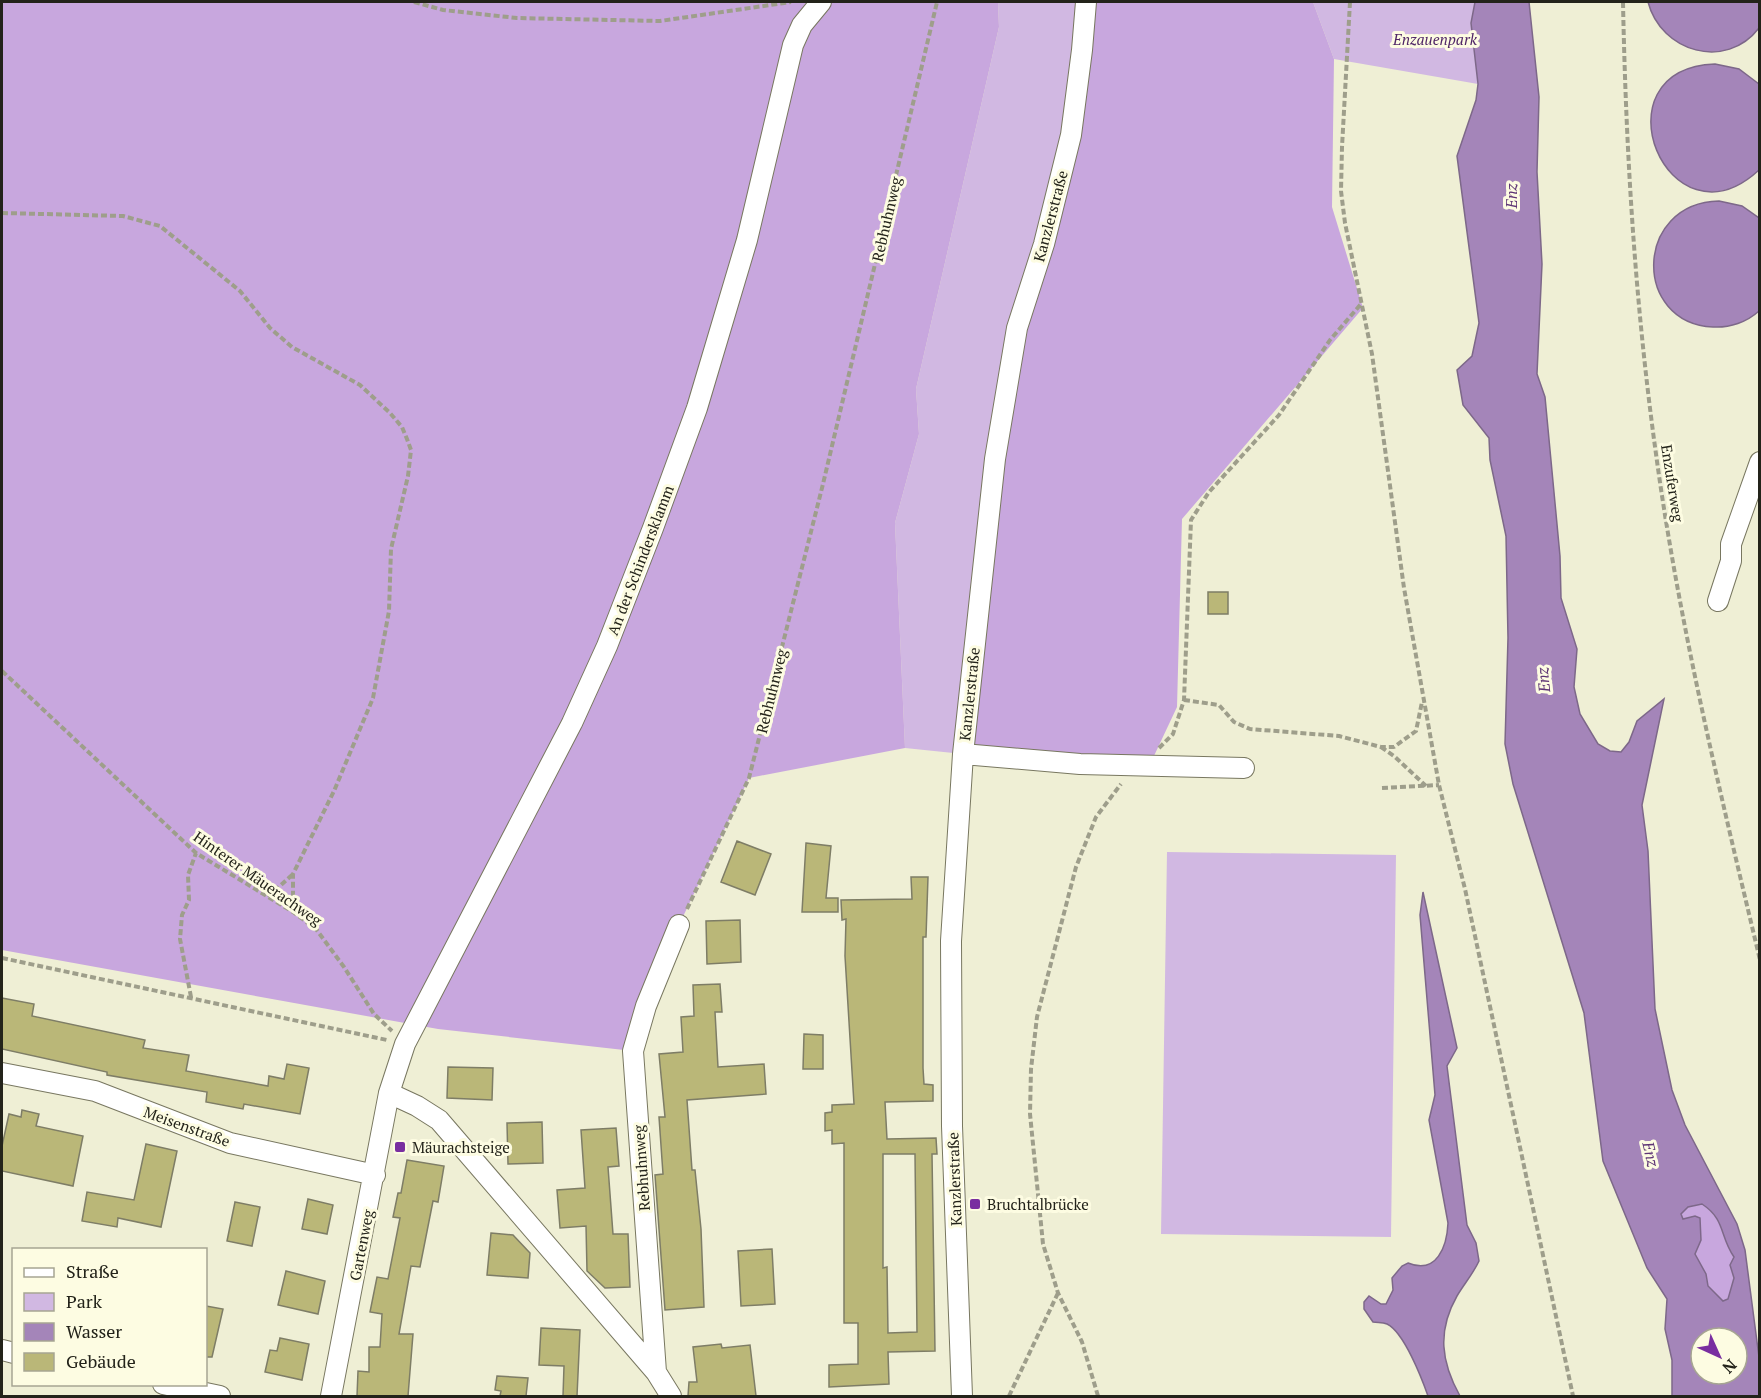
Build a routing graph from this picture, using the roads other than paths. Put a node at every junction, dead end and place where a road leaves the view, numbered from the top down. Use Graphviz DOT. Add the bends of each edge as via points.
graph roads {
  1 [pos="821,2"];
  2 [pos="1086,2"];
  3 [pos="1760,462"];
  4 [pos="1718,601"];
  5 [pos="963,754"];
  6 [pos="1244,768"];
  7 [pos="679,925"];
  8 [pos="2,1073"];
  9 [pos="388,1093"];
  10 [pos="375,1175"];
  11 [pos="656,1372"];
  12 [pos="172,1386"];
  13 [pos="220,1396"];
  14 [pos="331,1396"];
  15 [pos="671,1396"];
  16 [pos="962,1396"];
  1 -- 9 [label="street, An der Schindersklamm" via="802,25 793,45 747,240 697,408 607,646 572,723 405,1044"];
  2 -- 5 [label="street, Kanzlerstraße" via="1071,135 1044,244 1017,328 995,459"];
  3 -- 4 [label="street" via="1731,544 1731,561"];
  5 -- 6 [label="street" via="1080,764"];
  5 -- 16 [label="street, Kanzlerstraße" via="951,941 952,1126"];
  7 -- 11 [label="street, Rebhuhnweg" via="646,1006 633,1051"];
  8 -- 10 [label="street, Meisenstraße" via="95,1091 230,1143"];
  9 -- 10 [label="street, Gartenweg"];
  9 -- 11 [label="street" via="439,1120"];
  10 -- 14 [label="street, Gartenweg"];
  11 -- 15 [label="street"];
  12 -- 13 [label="street"];
}
